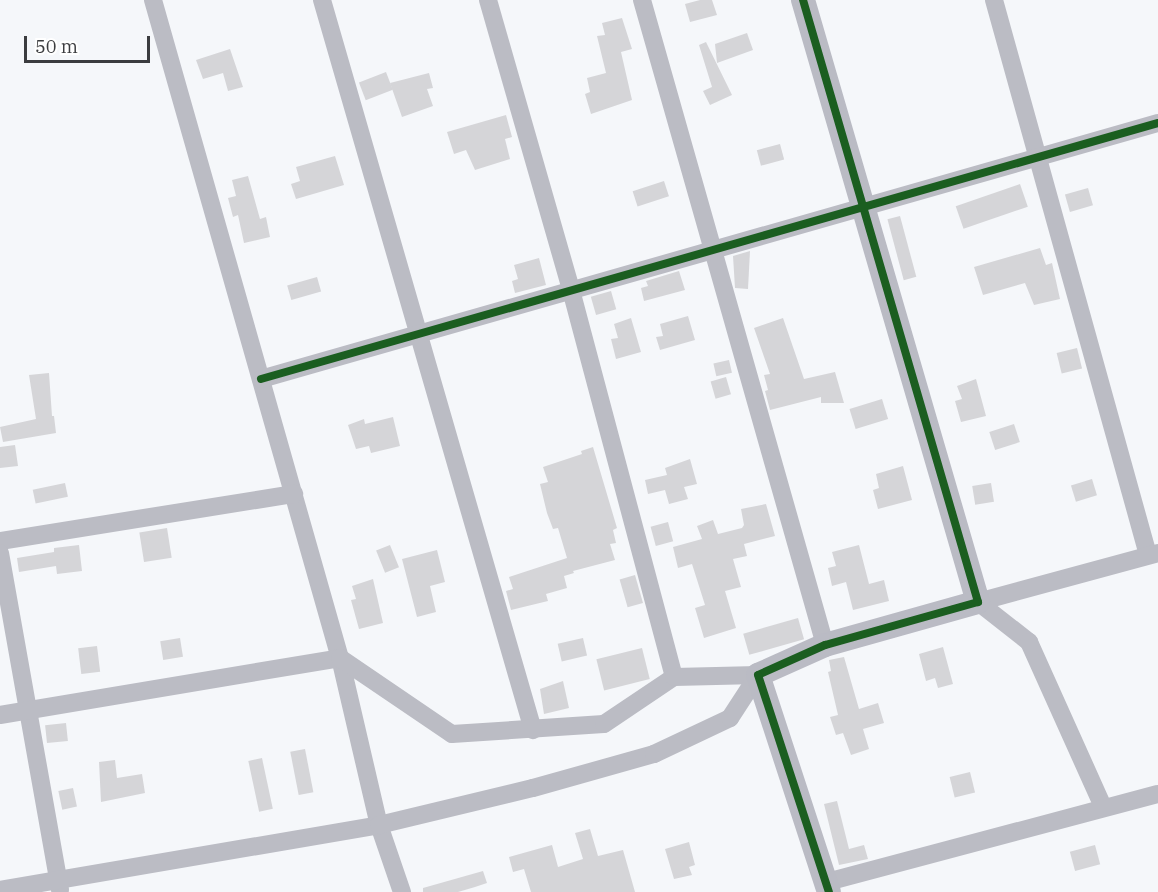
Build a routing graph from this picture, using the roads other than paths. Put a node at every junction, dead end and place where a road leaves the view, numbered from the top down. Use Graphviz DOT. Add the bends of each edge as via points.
graph roads {
  1 [pos="153,0"];
  2 [pos="322,0"];
  3 [pos="488,0"];
  4 [pos="642,0"];
  5 [pos="803,0"];
  6 [pos="994,0"];
  7 [pos="1158,123"];
  8 [pos="1037,157"];
  9 [pos="862,207"];
  10 [pos="713,250"];
  11 [pos="571,290"];
  12 [pos="417,334"];
  13 [pos="261,379"];
  14 [pos="294,494"];
  15 [pos="0,541"];
  16 [pos="0,553"];
  17 [pos="1153,554"];
  18 [pos="978,602"];
  19 [pos="825,645"];
  20 [pos="340,658"];
  21 [pos="758,675"];
  22 [pos="674,677"];
  23 [pos="28,710"];
  24 [pos="0,715"];
  25 [pos="533,730"];
  26 [pos="1158,794"];
  27 [pos="1103,807"];
  28 [pos="379,825"];
  29 [pos="59,886"];
  30 [pos="828,887"];
  31 [pos="0,890"];
  32 [pos="402,892"];
  1 -- 13 [label="street"];
  2 -- 12 [label="street"];
  3 -- 11 [label="street"];
  4 -- 10 [label="street"];
  5 -- 9 [label="street"];
  6 -- 8 [label="street"];
  7 -- 8 [label="street"];
  8 -- 9 [label="street"];
  8 -- 17 [label="street"];
  9 -- 10 [label="street"];
  9 -- 18 [label="street"];
  10 -- 11 [label="street"];
  10 -- 19 [label="street"];
  11 -- 12 [label="street"];
  11 -- 22 [label="street"];
  12 -- 13 [label="street"];
  12 -- 25 [label="street"];
  13 -- 14 [label="street"];
  14 -- 15 [label="street"];
  14 -- 20 [label="street"];
  16 -- 23 [label="street"];
  17 -- 18 [label="street"];
  18 -- 19 [label="street"];
  18 -- 27 [label="street" via="1029,642"];
  19 -- 21 [label="street"];
  20 -- 23 [label="street"];
  20 -- 25 [label="street" via="452,734"];
  20 -- 28 [label="street"];
  21 -- 22 [label="street"];
  21 -- 28 [label="street" via="730,718 654,754"];
  21 -- 30 [label="street"];
  22 -- 25 [label="street" via="604,724"];
  23 -- 24 [label="street"];
  23 -- 29 [label="street"];
  26 -- 27 [label="street"];
  27 -- 30 [label="street"];
  28 -- 29 [label="street"];
  28 -- 32 [label="street"];
  29 -- 31 [label="street"];
}
